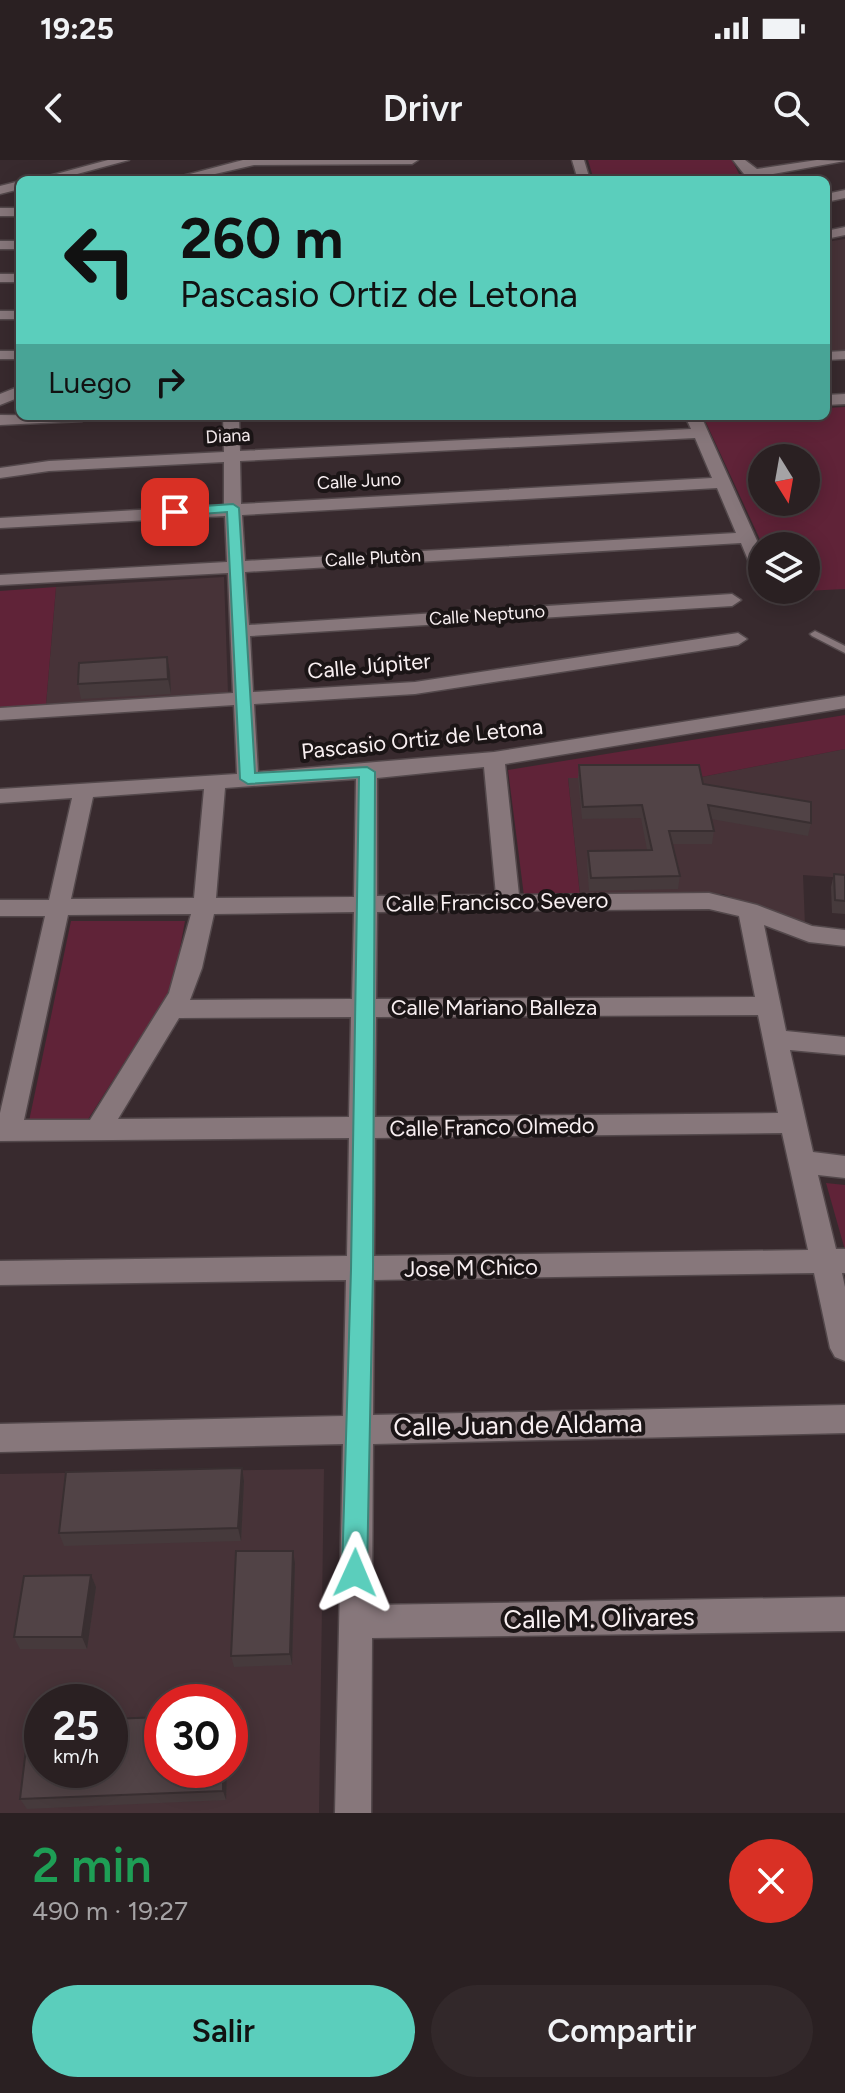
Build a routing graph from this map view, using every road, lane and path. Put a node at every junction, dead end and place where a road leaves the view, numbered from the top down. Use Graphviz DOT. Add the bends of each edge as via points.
graph roads {
  1 [pos="123,160"];
  2 [pos="254,160"];
  3 [pos="412,160"];
  4 [pos="739,160"];
  5 [pos="840,160"];
  6 [pos="57,176"];
  7 [pos="189,176"];
  8 [pos="231,420"];
  9 [pos="696,424"];
  10 [pos="231,455"];
  11 [pos="0,473"];
  12 [pos="720,483"];
  13 [pos="233,508"];
  14 [pos="0,523"];
  15 [pos="745,538"];
  16 [pos="748,544"];
  17 [pos="237,566"];
  18 [pos="0,580"];
  19 [pos="732,600"];
  20 [pos="242,631"];
  21 [pos="815,634"];
  22 [pos="738,639"];
  23 [pos="845,650"];
  24 [pos="245,699"];
  25 [pos="845,702"];
  26 [pos="0,714"];
  27 [pos="494,759"];
  28 [pos="367,772"];
  29 [pos="248,779"];
  30 [pos="215,781"];
  31 [pos="84,790"];
  32 [pos="0,796"];
  33 [pos="508,902"];
  34 [pos="206,904"];
  35 [pos="364,904"];
  36 [pos="60,907"];
  37 [pos="0,908"];
  38 [pos="749,911"];
  39 [pos="845,938"];
  40 [pos="769,1006"];
  41 [pos="364,1008"];
  42 [pos="172,1009"];
  43 [pos="776,1039"];
  44 [pos="845,1046"];
  45 [pos="793,1123"];
  46 [pos="362,1128"];
  47 [pos="4,1131"];
  48 [pos="97,1131"];
  49 [pos="804,1162"];
  50 [pos="845,1167"];
  51 [pos="836,1261"];
  52 [pos="362,1270"];
  53 [pos="0,1273"];
  54 [pos="845,1348"];
  55 [pos="845,1419"];
  56 [pos="358,1429"];
  57 [pos="0,1438"];
  58 [pos="845,1614"];
  59 [pos="354,1622"];
  60 [pos="353,1813"];
  1 -- 6 [label="street"];
  2 -- 3 [label="street"];
  2 -- 7 [label="street"];
  4 -- 5 [label="street" via="752,172"];
  8 -- 10 [label="street"];
  9 -- 10 [label="street, Diana"];
  9 -- 12 [label="street"];
  10 -- 11 [label="street, Diana"];
  10 -- 13 [label="street"];
  12 -- 13 [label="street, Calle Juno"];
  12 -- 15 [label="street"];
  13 -- 14 [label="street, Calle Juno"];
  13 -- 17 [label="street"];
  15 -- 16 [label="street"];
  15 -- 17 [label="street, Calle Plutòn"];
  17 -- 18 [label="street, Calle Plutòn"];
  17 -- 20 [label="street"];
  19 -- 20 [label="street, Calle Neptuno"];
  20 -- 24 [label="street"];
  21 -- 23 [label="lane"];
  22 -- 24 [label="street, Calle Júpiter" via="415,688"];
  24 -- 26 [label="street, Calle Júpiter"];
  24 -- 29 [label="street"];
  25 -- 27 [label="street, Pascasio Ortiz de Letona"];
  27 -- 28 [label="street, Pascasio Ortiz de Letona"];
  27 -- 33 [label="street"];
  28 -- 29 [label="street, Pascasio Ortiz de Letona"];
  28 -- 35 [label="street"];
  29 -- 30 [label="street, Pascasio Ortiz de Letona"];
  30 -- 31 [label="street, Pascasio Ortiz de Letona"];
  30 -- 34 [label="street"];
  31 -- 32 [label="street, Pascasio Ortiz de Letona"];
  31 -- 36 [label="street"];
  33 -- 35 [label="street, Calle Francisco Severo"];
  33 -- 38 [label="street, Calle Francisco Severo" via="709,901"];
  34 -- 35 [label="street, Calle Francisco Severo"];
  34 -- 36 [label="street, Calle Francisco Severo"];
  34 -- 42 [label="street" via="190,972"];
  35 -- 41 [label="street"];
  36 -- 37 [label="street, Calle Francisco Severo"];
  36 -- 47 [label="street"];
  38 -- 39 [label="street, Calle Francisco Severo" via="809,934"];
  38 -- 40 [label="street"];
  40 -- 41 [label="street, Calle Mariano Balleza"];
  40 -- 43 [label="street"];
  41 -- 42 [label="street, Calle Mariano Balleza"];
  41 -- 46 [label="street"];
  42 -- 48 [label="street"];
  43 -- 44 [label="street"];
  43 -- 45 [label="street"];
  45 -- 46 [label="street, Calle Franco Olmedo"];
  45 -- 49 [label="street"];
  46 -- 48 [label="street, Calle Franco Olmedo"];
  46 -- 52 [label="street"];
  47 -- 48 [label="street, Calle Franco Olmedo"];
  49 -- 50 [label="street"];
  49 -- 51 [label="street"];
  51 -- 52 [label="street, Jose M Chico"];
  51 -- 54 [label="street"];
  52 -- 53 [label="street, Jose M Chico"];
  52 -- 56 [label="street"];
  55 -- 56 [label="street, Calle Juan de Aldama"];
  56 -- 57 [label="street, Calle Juan de Aldama"];
  56 -- 59 [label="street"];
  58 -- 59 [label="street, Calle M. Olivares"];
  59 -- 60 [label="street"];
}
